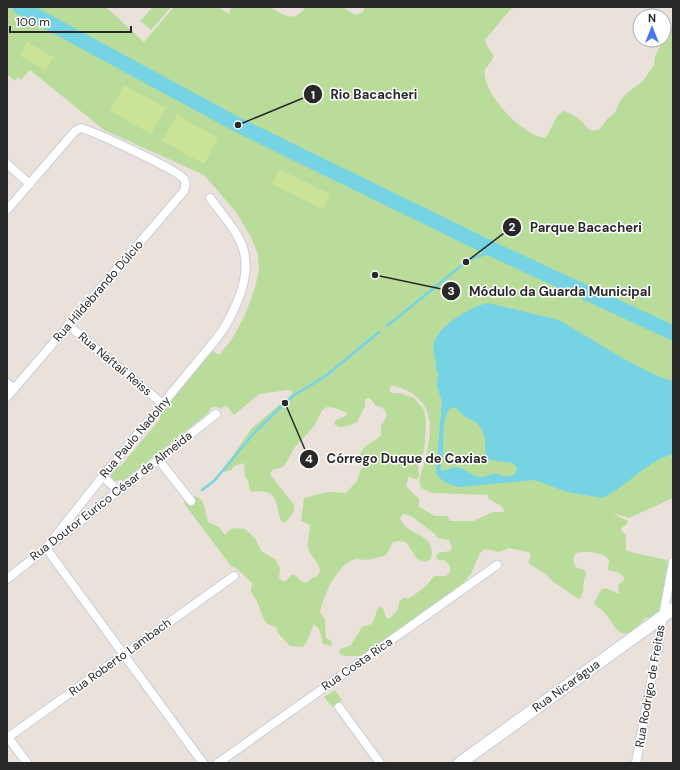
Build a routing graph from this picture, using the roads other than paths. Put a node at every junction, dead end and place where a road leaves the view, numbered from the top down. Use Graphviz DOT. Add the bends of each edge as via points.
graph roads {
  1 [pos="7,164"];
  2 [pos="30,184"];
  3 [pos="210,198"];
  4 [pos="7,210"];
  5 [pos="68,325"];
  6 [pos="7,383"];
  7 [pos="14,389"];
  8 [pos="7,397"];
  9 [pos="162,404"];
  10 [pos="216,414"];
  11 [pos="158,459"];
  12 [pos="103,476"];
  13 [pos="118,491"];
  14 [pos="191,501"];
  15 [pos="46,548"];
  16 [pos="673,562"];
  17 [pos="497,565"];
  18 [pos="234,576"];
  19 [pos="7,579"];
  20 [pos="673,609"];
  21 [pos="662,617"];
  22 [pos="124,655"];
  23 [pos="339,707"];
  24 [pos="7,737"];
  25 [pos="27,763"];
  26 [pos="203,763"];
  27 [pos="218,763"];
  28 [pos="380,763"];
  29 [pos="460,763"];
  30 [pos="636,763"];
  1 -- 2 [label="street"];
  2 -- 4 [label="street"];
  2 -- 5 [label="street, Rua Hildebrando Dúlcio" via="74,131 81,128 168,168 184,178 186,183 184,191"];
  3 -- 9 [label="street, Rua Paulo Nadolny" via="239,239 247,270 241,292 226,326"];
  5 -- 7 [label="street, Rua Hildebrando Dúlcio"];
  5 -- 9 [label="street, Rua Naftali Reiss"];
  6 -- 7 [label="street"];
  7 -- 8 [label="street, Rua Hildebrando Dúlcio"];
  9 -- 12 [label="street, Rua Paulo Nadolny"];
  10 -- 11 [label="street, Rua Doutor Eurico César de Almeida"];
  11 -- 13 [label="street, Rua Doutor Eurico César de Almeida"];
  11 -- 14 [label="street"];
  12 -- 13 [label="street"];
  12 -- 15 [label="street, Rua Paulo Nadolny"];
  13 -- 15 [label="street, Rua Doutor Eurico César de Almeida"];
  15 -- 19 [label="street, Rua Doutor Eurico César de Almeida"];
  15 -- 22 [label="street"];
  16 -- 21 [label="street, Rua Rodrigo de Freitas"];
  17 -- 27 [label="street, Rua Costa Rica"];
  18 -- 22 [label="street, Rua Roberto Lambach"];
  20 -- 21 [label="main road, Rua Nicarágua"];
  21 -- 29 [label="main road, Rua Nicarágua"];
  21 -- 30 [label="street, Rua Rodrigo de Freitas"];
  22 -- 24 [label="street, Rua Roberto Lambach"];
  22 -- 26 [label="street"];
  23 -- 28 [label="street"];
  24 -- 25 [label="street"];
}
